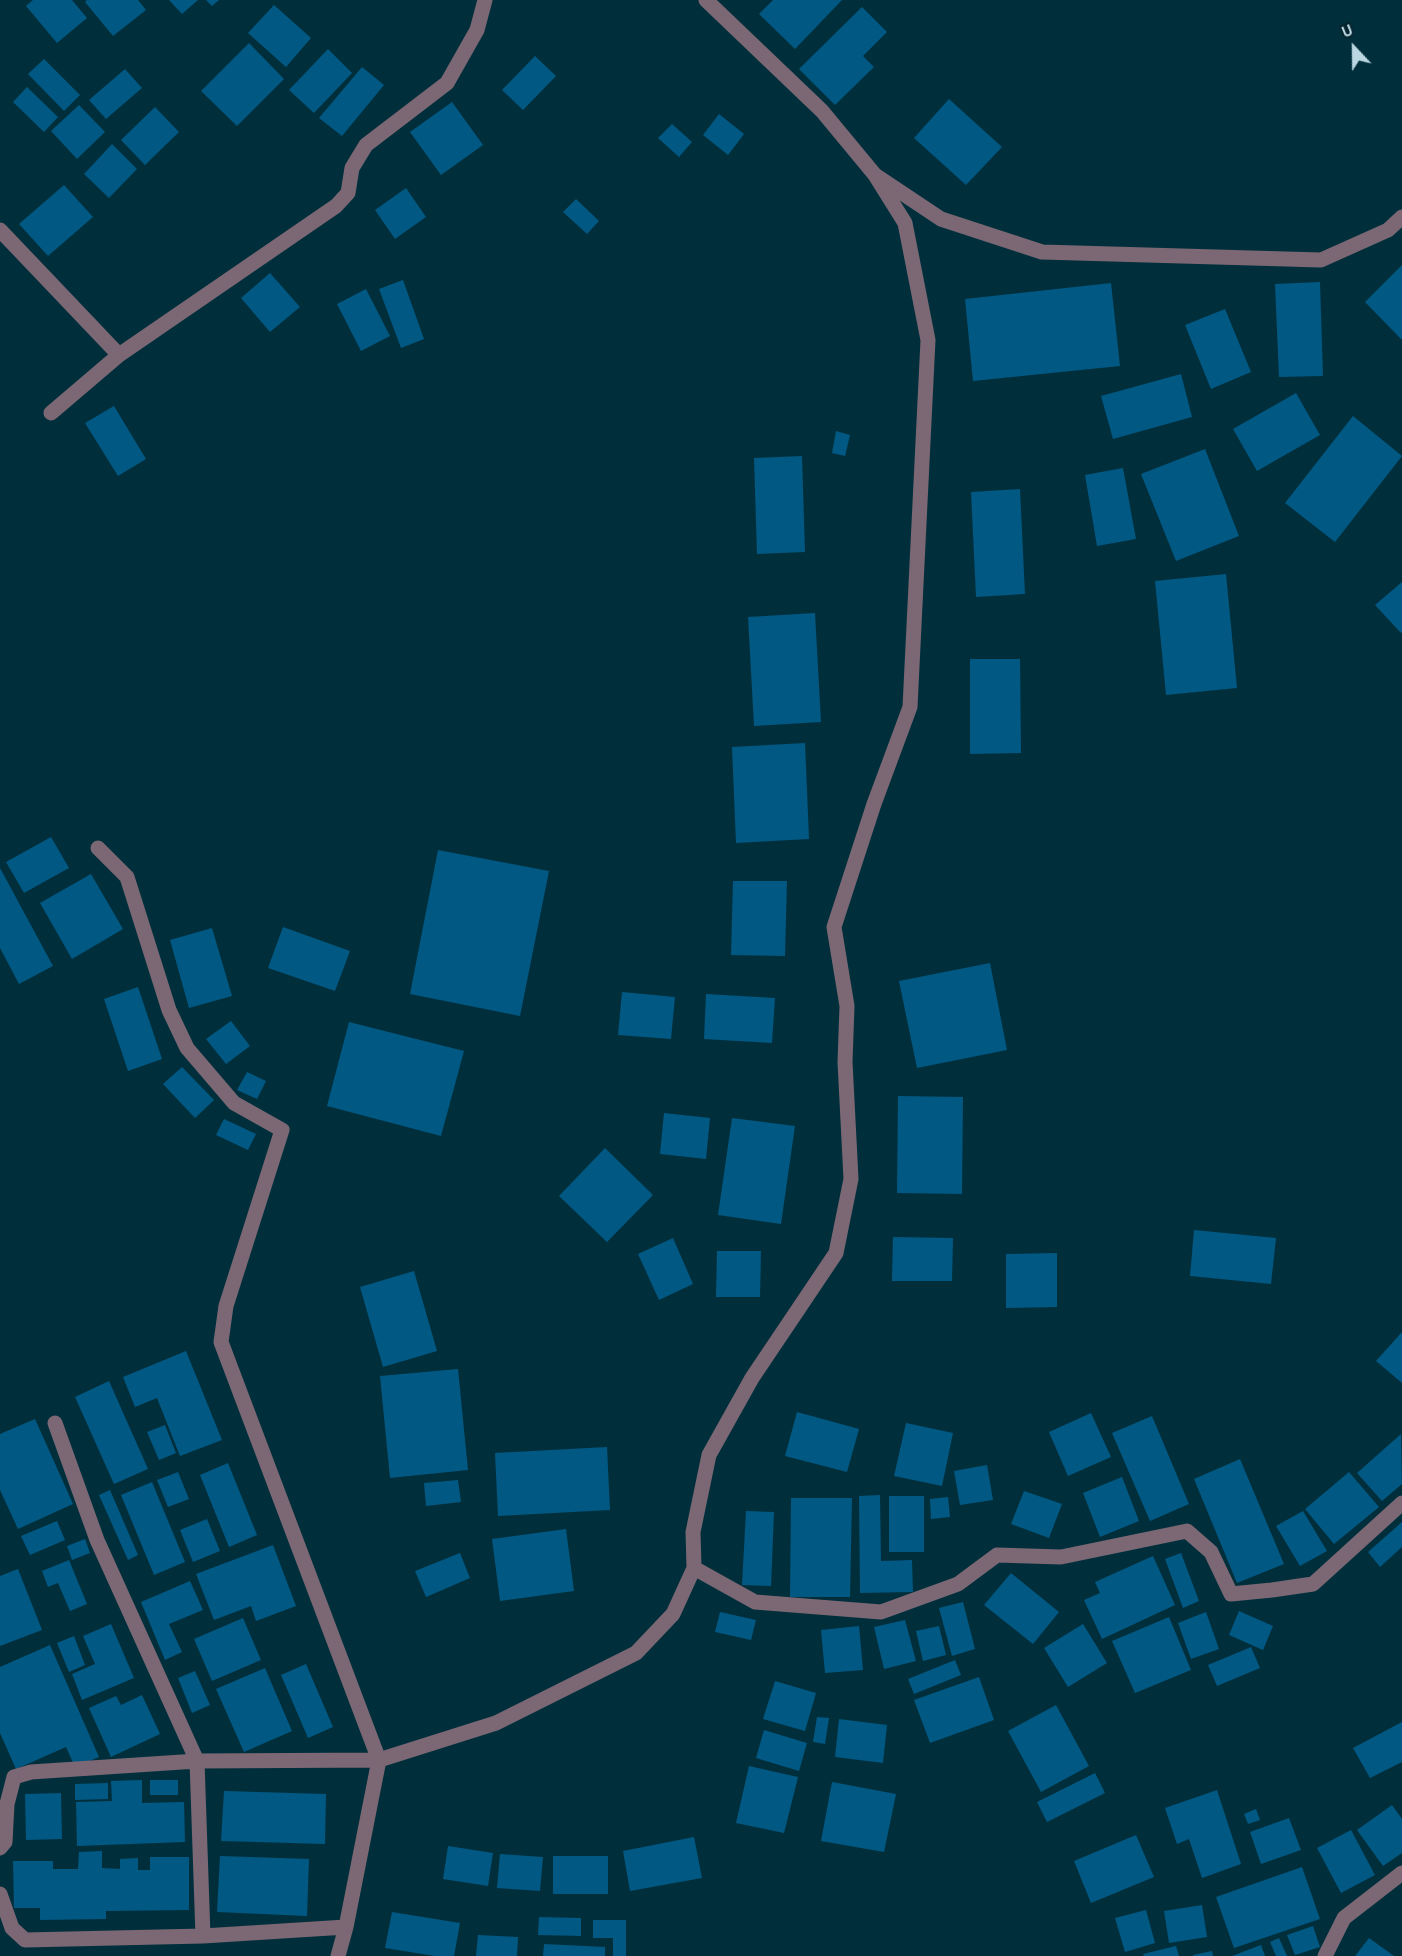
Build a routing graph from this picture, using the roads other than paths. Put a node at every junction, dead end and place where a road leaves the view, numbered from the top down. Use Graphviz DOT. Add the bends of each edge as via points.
graph roads {
  1 [pos="485,0"];
  2 [pos="706,0"];
  3 [pos="875,175"];
  4 [pos="1402,217"];
  5 [pos="0,230"];
  6 [pos="119,355"];
  7 [pos="51,413"];
  8 [pos="98,848"];
  9 [pos="55,1423"];
  10 [pos="1402,1503"];
  11 [pos="694,1568"];
  12 [pos="379,1760"];
  13 [pos="197,1761"];
  14 [pos="0,1848"];
  15 [pos="1402,1873"];
  16 [pos="0,1894"];
  17 [pos="346,1927"];
  18 [pos="203,1936"];
  19 [pos="338,1956"];
  20 [pos="1325,1956"];
  1 -- 6 [label="street" via="477,30 447,83 366,145 352,168 348,193 336,206"];
  2 -- 3 [label="street" via="822,111"];
  3 -- 4 [label="street" via="941,219 1042,252 1321,260 1388,230"];
  3 -- 11 [label="street" via="905,222 928,340 910,707 834,927 847,1006 845,1062 851,1179 836,1253 752,1378 709,1455 693,1532"];
  5 -- 6 [label="street"];
  6 -- 7 [label="street"];
  8 -- 12 [label="street" via="127,877 165,999 187,1048 234,1103 282,1130 226,1306 221,1342"];
  9 -- 13 [label="street" via="97,1540"];
  10 -- 11 [label="street" via="1313,1584 1231,1594 1211,1552 1187,1531 1061,1557 997,1555 958,1584 881,1612 755,1602"];
  11 -- 12 [label="street" via="673,1614 636,1653 496,1723"];
  12 -- 13 [label="street"];
  12 -- 17 [label="street"];
  13 -- 14 [label="street" via="31,1772 14,1777 7,1804 5,1842"];
  13 -- 18 [label="street"];
  15 -- 20 [label="street" via="1344,1918"];
  16 -- 18 [label="street" via="12,1929 25,1940"];
  17 -- 18 [label="street"];
  17 -- 19 [label="street"];
}
